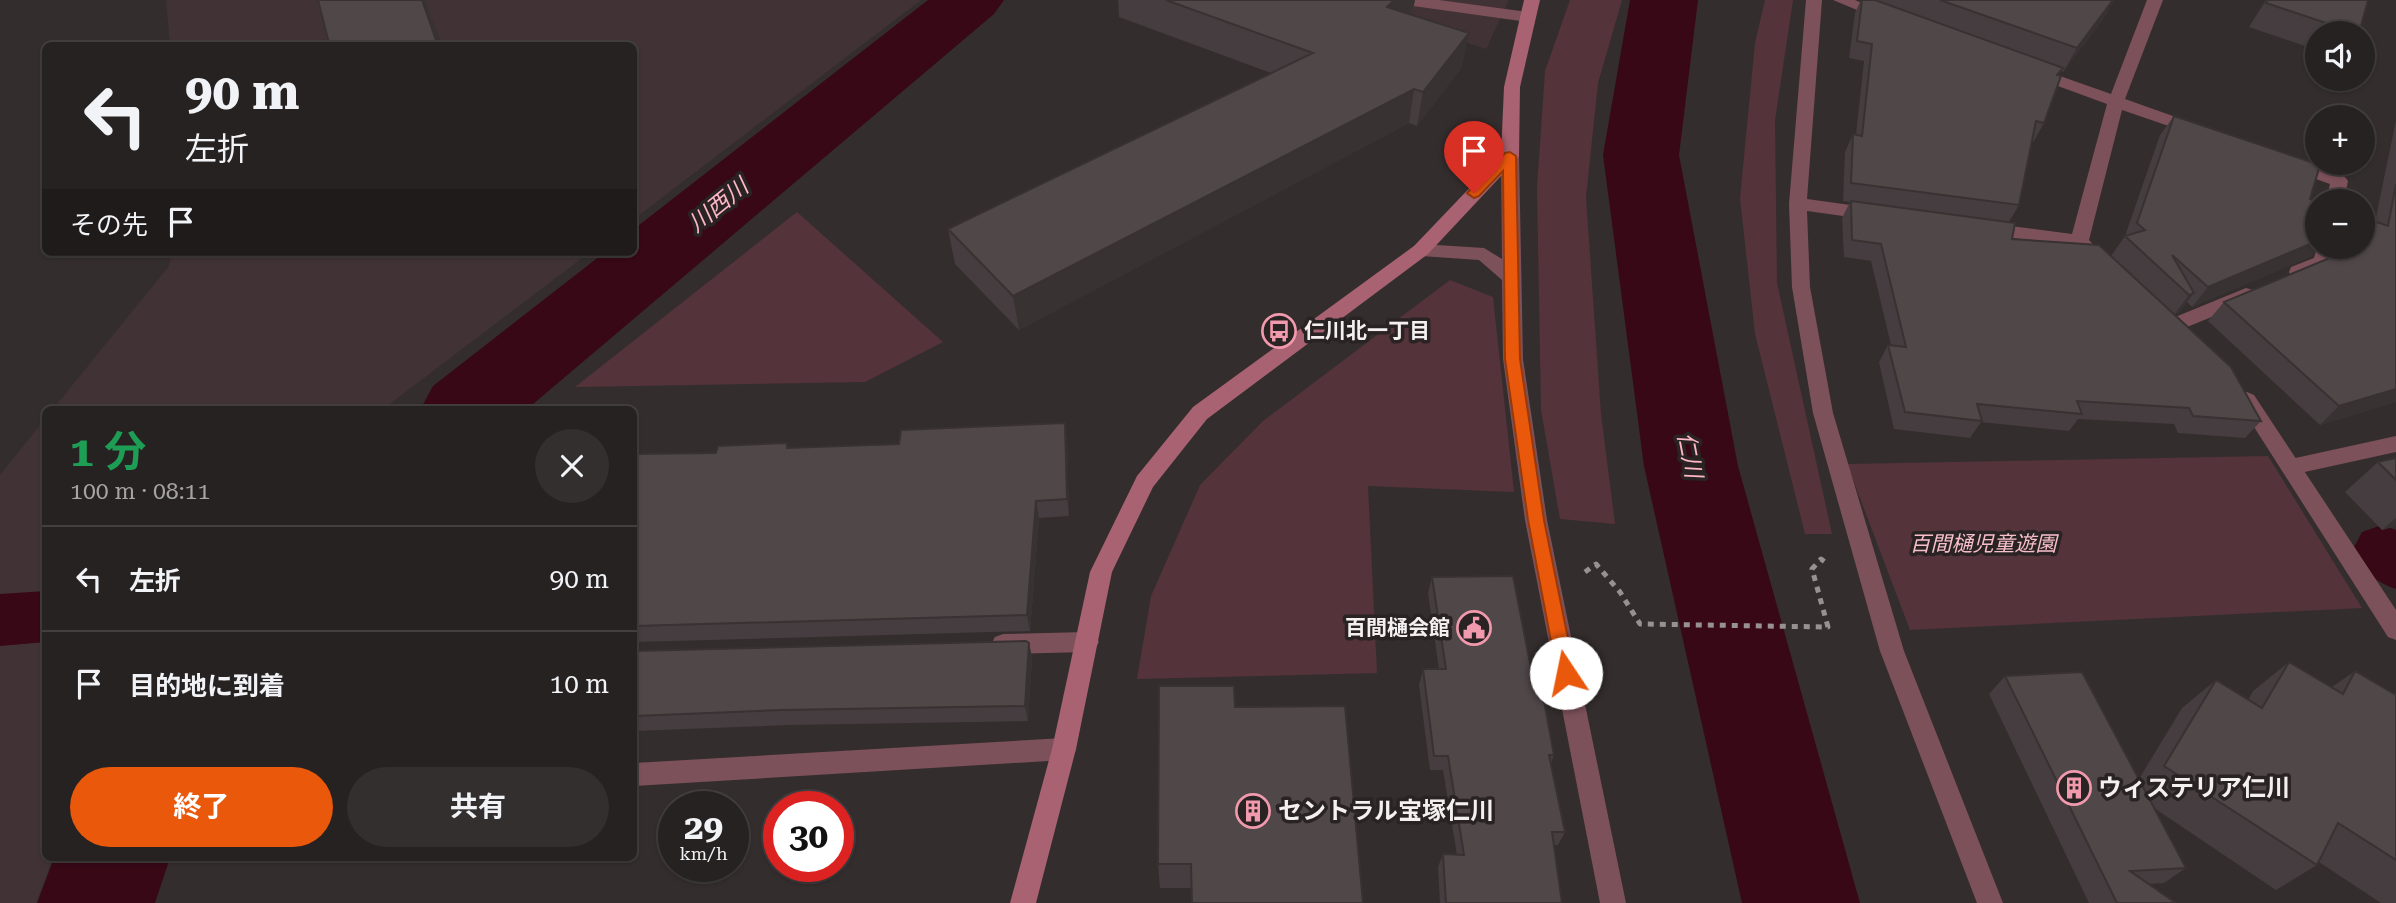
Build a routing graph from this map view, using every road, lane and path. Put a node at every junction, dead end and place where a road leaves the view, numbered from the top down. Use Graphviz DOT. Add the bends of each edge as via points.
graph roads {
  1 [pos="1406,0"];
  2 [pos="1814,0"];
  3 [pos="1841,0"];
  4 [pos="2155,0"];
  5 [pos="1530,9"];
  6 [pos="1907,24"];
  7 [pos="2025,68"];
  8 [pos="2116,102"];
  9 [pos="2208,135"];
  10 [pos="1510,156"];
  11 [pos="2274,158"];
  12 [pos="2337,189"];
  13 [pos="1798,204"];
  14 [pos="1891,216"];
  15 [pos="1972,227"];
  16 [pos="2078,242"];
  17 [pos="1421,250"];
  18 [pos="2324,259"];
  19 [pos="1511,277"];
  20 [pos="2285,278"];
  21 [pos="2119,279"];
  22 [pos="2259,289"];
  23 [pos="2189,344"];
  24 [pos="2234,386"];
  25 [pos="2396,444"];
  26 [pos="2291,467"];
  27 [pos="1829,565"];
  28 [pos="1551,597"];
  29 [pos="2395,626"];
  30 [pos="1087,642"];
  31 [pos="977,645"];
  32 [pos="1064,749"];
  33 [pos="637,775"];
  34 [pos="1023,903"];
  35 [pos="1613,903"];
  36 [pos="1990,903"];
  1 -- 5 [label="street"];
  2 -- 13 [label="street"];
  3 -- 6 [label="street"];
  4 -- 8 [label="street"];
  5 -- 10 [label="street" via="1512,87"];
  7 -- 8 [label="street"];
  8 -- 9 [label="street"];
  8 -- 16 [label="street"];
  10 -- 17 [label="street"];
  10 -- 19 [label="street"];
  11 -- 12 [label="street" via="2339,181"];
  13 -- 14 [label="street"];
  13 -- 36 [label="street" via="1801,287 1823,413 1892,651"];
  15 -- 16 [label="street"];
  16 -- 21 [label="street"];
  17 -- 19 [label="street" via="1484,254"];
  17 -- 30 [label="street" via="1200,413 1146,482 1134,505 1101,572"];
  18 -- 20 [label="street"];
  19 -- 28 [label="street" via="1513,359"];
  22 -- 23 [label="street" via="2165,322"];
  24 -- 26 [label="street"];
  25 -- 26 [label="street"];
  26 -- 29 [label="street"];
  27 -- 28 [label="path" via="1821,559 1812,569 1828,627 1640,624 1596,564 1582,575 1581,594"];
  28 -- 35 [label="street"];
  30 -- 31 [label="street"];
  30 -- 32 [label="street"];
  32 -- 33 [label="street"];
  32 -- 34 [label="street"];
}
